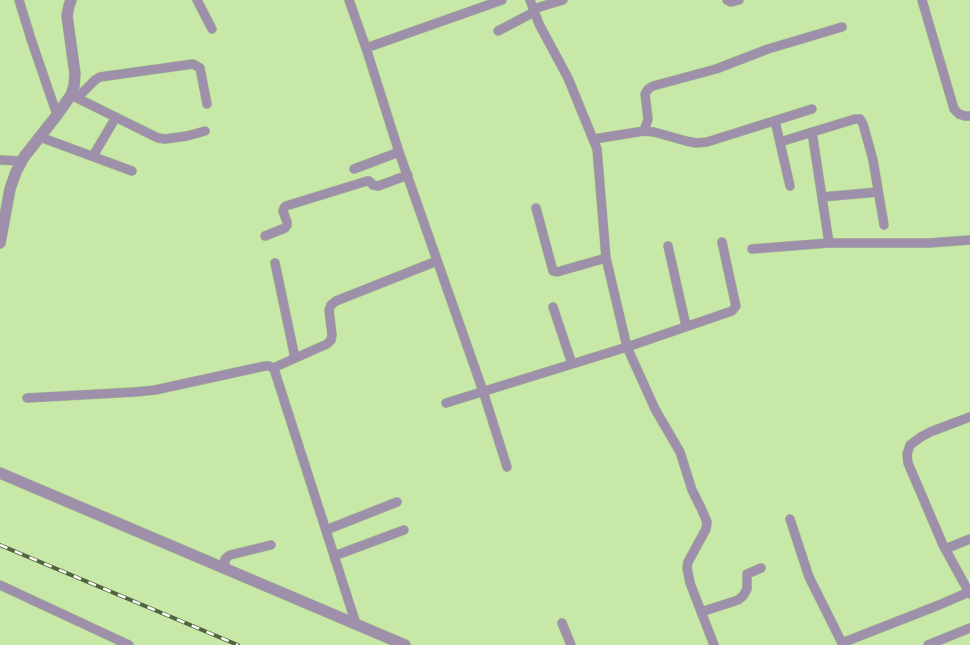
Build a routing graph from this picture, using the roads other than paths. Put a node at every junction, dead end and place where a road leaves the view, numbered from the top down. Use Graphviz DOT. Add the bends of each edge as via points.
graph roads {
  1 [pos="19,0"];
  2 [pos="71,0"];
  3 [pos="197,0"];
  4 [pos="349,0"];
  5 [pos="502,0"];
  6 [pos="563,0"];
  7 [pos="727,0"];
  8 [pos="739,0"];
  9 [pos="922,0"];
  10 [pos="532,7"];
  11 [pos="842,27"];
  12 [pos="212,29"];
  13 [pos="498,31"];
  14 [pos="366,48"];
  15 [pos="74,96"];
  16 [pos="206,104"];
  17 [pos="812,109"];
  18 [pos="57,115"];
  19 [pos="970,116"];
  20 [pos="116,117"];
  21 [pos="775,121"];
  22 [pos="205,131"];
  23 [pos="644,131"];
  24 [pos="812,132"];
  25 [pos="40,137"];
  26 [pos="594,139"];
  27 [pos="780,142"];
  28 [pos="399,152"];
  29 [pos="93,156"];
  30 [pos="0,160"];
  31 [pos="21,161"];
  32 [pos="354,168"];
  33 [pos="132,171"];
  34 [pos="408,175"];
  35 [pos="790,186"];
  36 [pos="878,192"];
  37 [pos="822,197"];
  38 [pos="536,208"];
  39 [pos="884,225"];
  40 [pos="265,236"];
  41 [pos="970,240"];
  42 [pos="722,242"];
  43 [pos="829,242"];
  44 [pos="0,243"];
  45 [pos="668,246"];
  46 [pos="752,248"];
  47 [pos="606,258"];
  48 [pos="438,261"];
  49 [pos="275,263"];
  50 [pos="553,307"];
  51 [pos="686,326"];
  52 [pos="627,347"];
  53 [pos="296,358"];
  54 [pos="572,364"];
  55 [pos="272,368"];
  56 [pos="483,391"];
  57 [pos="26,398"];
  58 [pos="446,403"];
  59 [pos="970,417"];
  60 [pos="508,467"];
  61 [pos="0,473"];
  62 [pos="397,502"];
  63 [pos="790,519"];
  64 [pos="326,530"];
  65 [pos="404,530"];
  66 [pos="970,539"];
  67 [pos="271,546"];
  68 [pos="945,549"];
  69 [pos="334,556"];
  70 [pos="225,568"];
  71 [pos="761,568"];
  72 [pos="0,585"];
  73 [pos="970,593"];
  74 [pos="701,612"];
  75 [pos="562,623"];
  76 [pos="356,624"];
  77 [pos="970,628"];
  78 [pos="946,642"];
  79 [pos="843,644"];
  80 [pos="130,645"];
  81 [pos="404,645"];
  82 [pos="571,645"];
  83 [pos="714,645"];
  84 [pos="928,645"];
  1 -- 18 [label="street"];
  2 -- 15 [label="street" via="67,16 75,74"];
  3 -- 12 [label="street"];
  4 -- 14 [label="street"];
  5 -- 14 [label="street"];
  6 -- 10 [label="street"];
  7 -- 8 [label="street"];
  9 -- 19 [label="street" via="954,109 958,114"];
  10 -- 13 [label="street"];
  10 -- 26 [label="street" via="568,78"];
  11 -- 23 [label="street" via="768,49 716,70 653,86 645,94 648,119"];
  14 -- 28 [label="street"];
  15 -- 16 [label="street" via="100,76 192,64 200,68"];
  15 -- 18 [label="street"];
  15 -- 20 [label="street"];
  17 -- 21 [label="street"];
  18 -- 25 [label="street"];
  20 -- 22 [label="street" via="158,138 187,136"];
  20 -- 29 [label="street"];
  21 -- 23 [label="street" via="708,142 696,143"];
  21 -- 27 [label="street"];
  23 -- 26 [label="street"];
  24 -- 27 [label="street"];
  24 -- 36 [label="street" via="860,119 864,124 873,160"];
  24 -- 37 [label="street"];
  25 -- 29 [label="street"];
  25 -- 31 [label="street"];
  26 -- 47 [label="street"];
  27 -- 35 [label="street"];
  28 -- 32 [label="street"];
  28 -- 34 [label="street"];
  29 -- 33 [label="street"];
  30 -- 31 [label="street"];
  31 -- 44 [label="street" via="10,189"];
  34 -- 40 [label="street" via="378,186 366,181 286,206 283,211 287,222 285,228"];
  34 -- 48 [label="street"];
  36 -- 37 [label="street"];
  36 -- 39 [label="street"];
  37 -- 43 [label="street"];
  38 -- 47 [label="street" via="553,271"];
  41 -- 43 [label="street" via="929,243"];
  42 -- 51 [label="street" via="736,306 732,311"];
  43 -- 46 [label="street"];
  45 -- 51 [label="street"];
  47 -- 52 [label="street"];
  48 -- 53 [label="street" via="336,301 329,310 331,340"];
  48 -- 56 [label="street"];
  49 -- 53 [label="street"];
  50 -- 54 [label="street"];
  51 -- 52 [label="street"];
  52 -- 54 [label="street"];
  52 -- 74 [label="street" via="655,409 680,452 706,522 706,529 686,568"];
  53 -- 55 [label="street"];
  54 -- 56 [label="street"];
  55 -- 57 [label="street" via="266,366 154,390"];
  55 -- 64 [label="street"];
  56 -- 58 [label="street"];
  56 -- 60 [label="street"];
  59 -- 68 [label="street" via="921,437 910,445 907,454 908,463"];
  61 -- 70 [label="street"];
  62 -- 64 [label="street"];
  63 -- 79 [label="street" via="809,577"];
  64 -- 69 [label="street"];
  65 -- 69 [label="street"];
  66 -- 68 [label="street"];
  67 -- 70 [label="street" via="230,554 225,559"];
  68 -- 73 [label="street"];
  69 -- 76 [label="street"];
  70 -- 76 [label="street"];
  71 -- 74 [label="street" via="747,574 747,589 738,600"];
  72 -- 80 [label="street"];
  73 -- 79 [label="street"];
  74 -- 83 [label="street"];
  75 -- 82 [label="street"];
  76 -- 81 [label="street"];
  77 -- 78 [label="street"];
  78 -- 84 [label="street"];
}
